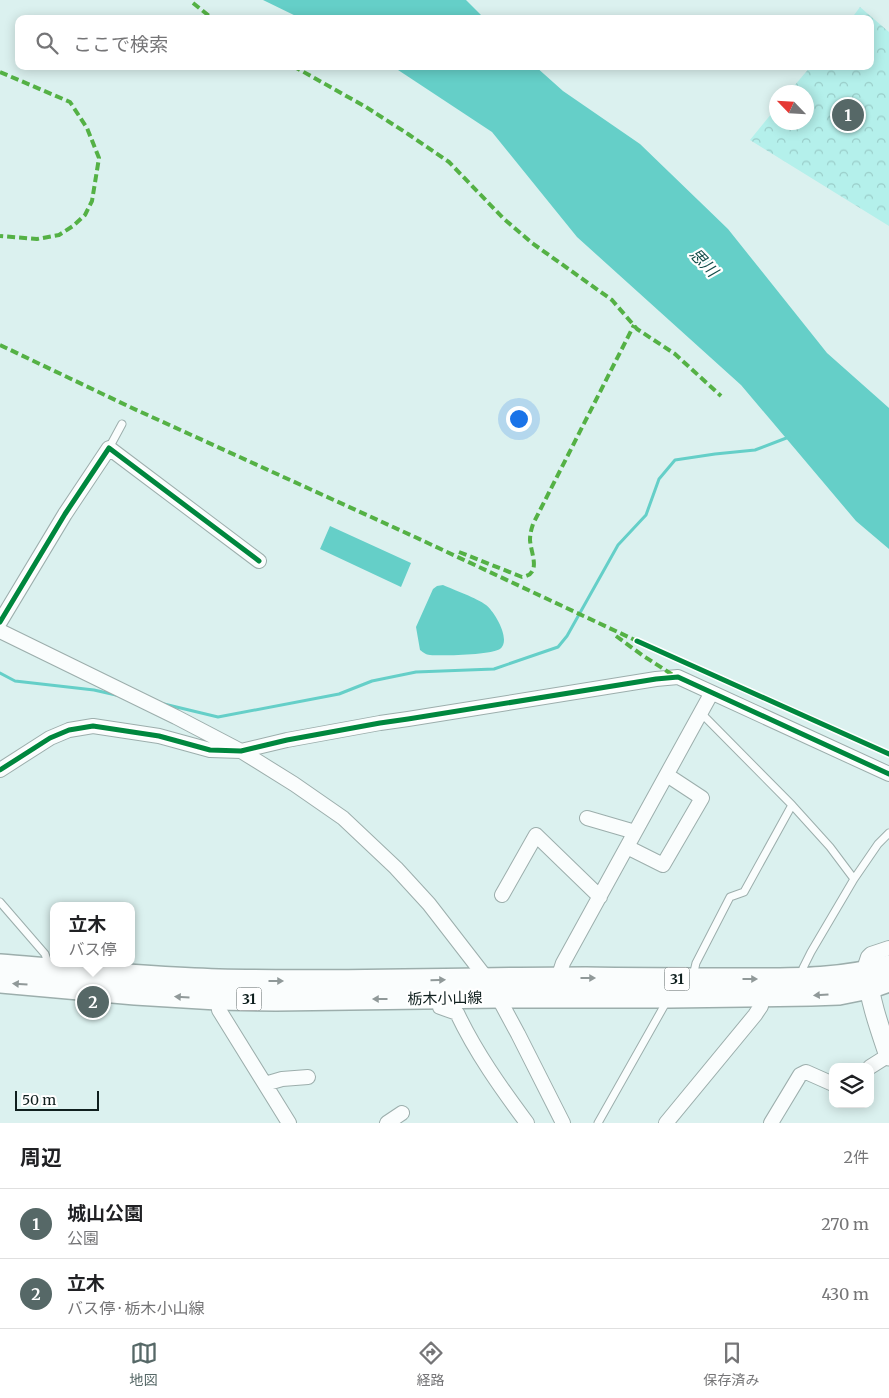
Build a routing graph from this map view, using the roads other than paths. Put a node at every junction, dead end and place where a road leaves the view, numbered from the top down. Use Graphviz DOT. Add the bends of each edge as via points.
graph roads {
  1 [pos="122,424"];
  2 [pos="109,448"];
  3 [pos="259,561"];
  4 [pos="0,622"];
  5 [pos="0,630"];
  6 [pos="711,694"];
  7 [pos="701,713"];
  8 [pos="241,751"];
  9 [pos="0,770"];
  10 [pos="889,774"];
  11 [pos="667,775"];
  12 [pos="792,806"];
  13 [pos="587,818"];
  14 [pos="635,832"];
  15 [pos="889,833"];
  16 [pos="627,848"];
  17 [pos="854,878"];
  18 [pos="502,896"];
  19 [pos="600,897"];
  20 [pos="0,902"];
  21 [pos="889,948"];
  22 [pos="0,965"];
  23 [pos="889,966"];
  24 [pos="49,978"];
  25 [pos="558,978"];
  26 [pos="487,979"];
  27 [pos="692,979"];
  28 [pos="801,979"];
  29 [pos="868,980"];
  30 [pos="889,981"];
  31 [pos="0,982"];
  32 [pos="218,990"];
  33 [pos="763,996"];
  34 [pos="498,997"];
  35 [pos="670,997"];
  36 [pos="439,998"];
  37 [pos="889,1055"];
  38 [pos="874,1064"];
  39 [pos="308,1077"];
  40 [pos="829,1082"];
  41 [pos="265,1084"];
  42 [pos="402,1113"];
  43 [pos="289,1123"];
  44 [pos="387,1123"];
  45 [pos="527,1123"];
  46 [pos="563,1123"];
  47 [pos="598,1123"];
  48 [pos="666,1123"];
  49 [pos="772,1123"];
  1 -- 2 [label="lane"];
  2 -- 3 [label="street"];
  2 -- 4 [label="street"];
  5 -- 8 [label="street"];
  6 -- 7 [label="street"];
  6 -- 8 [label="street" via="678,677 656,679 380,722"];
  6 -- 10 [label="street"];
  7 -- 11 [label="street"];
  7 -- 12 [label="lane"];
  8 -- 9 [label="street" via="210,750 159,736 93,726 69,730 50,738"];
  8 -- 26 [label="street" via="343,818 396,868"];
  11 -- 14 [label="street"];
  11 -- 16 [label="street" via="702,798 663,865"];
  12 -- 17 [label="lane"];
  12 -- 27 [label="lane" via="744,892 730,897 696,963"];
  13 -- 14 [label="street"];
  14 -- 16 [label="street"];
  15 -- 17 [label="lane"];
  16 -- 19 [label="street"];
  17 -- 28 [label="lane" via="803,968"];
  18 -- 19 [label="street" via="536,834"];
  19 -- 25 [label="street"];
  20 -- 24 [label="lane" via="45,954"];
  21 -- 29 [label="street" via="868,957"];
  22 -- 24 [label="main road, 栃木小山線 / 31"];
  23 -- 29 [label="main road, 栃木小山線 / 31"];
  24 -- 31 [label="main road, 栃木小山線 / 31, one-way"];
  24 -- 32 [label="main road, 栃木小山線 / 31" via="134,976"];
  25 -- 26 [label="main road, 栃木小山線 / 31"];
  25 -- 27 [label="main road, 栃木小山線 / 31, one-way"];
  32 -- 26 [label="main road, 栃木小山線 / 31, one-way"];
  26 -- 34 [label="street"];
  27 -- 28 [label="main road, 栃木小山線 / 31, one-way"];
  28 -- 29 [label="main road, 栃木小山線 / 31" via="842,976"];
  29 -- 30 [label="main road, 栃木小山線 / 31"];
  29 -- 33 [label="main road, 栃木小山線 / 31, one-way" via="839,994"];
  29 -- 37 [label="main road" via="876,1018"];
  36 -- 32 [label="main road, 栃木小山線 / 31, one-way" via="276,1000"];
  32 -- 41 [label="street" via="219,1010"];
  33 -- 35 [label="main road, 栃木小山線 / 31"];
  33 -- 48 [label="street" via="755,1015"];
  34 -- 35 [label="main road, 栃木小山線 / 31"];
  34 -- 36 [label="main road, 栃木小山線 / 31"];
  34 -- 46 [label="street"];
  35 -- 47 [label="lane"];
  36 -- 45 [label="street" via="440,1007 457,1013 489,1070"];
  37 -- 38 [label="street"];
  39 -- 41 [label="street"];
  40 -- 49 [label="street" via="806,1072 800,1076"];
  41 -- 43 [label="street"];
  42 -- 44 [label="street"];
}
